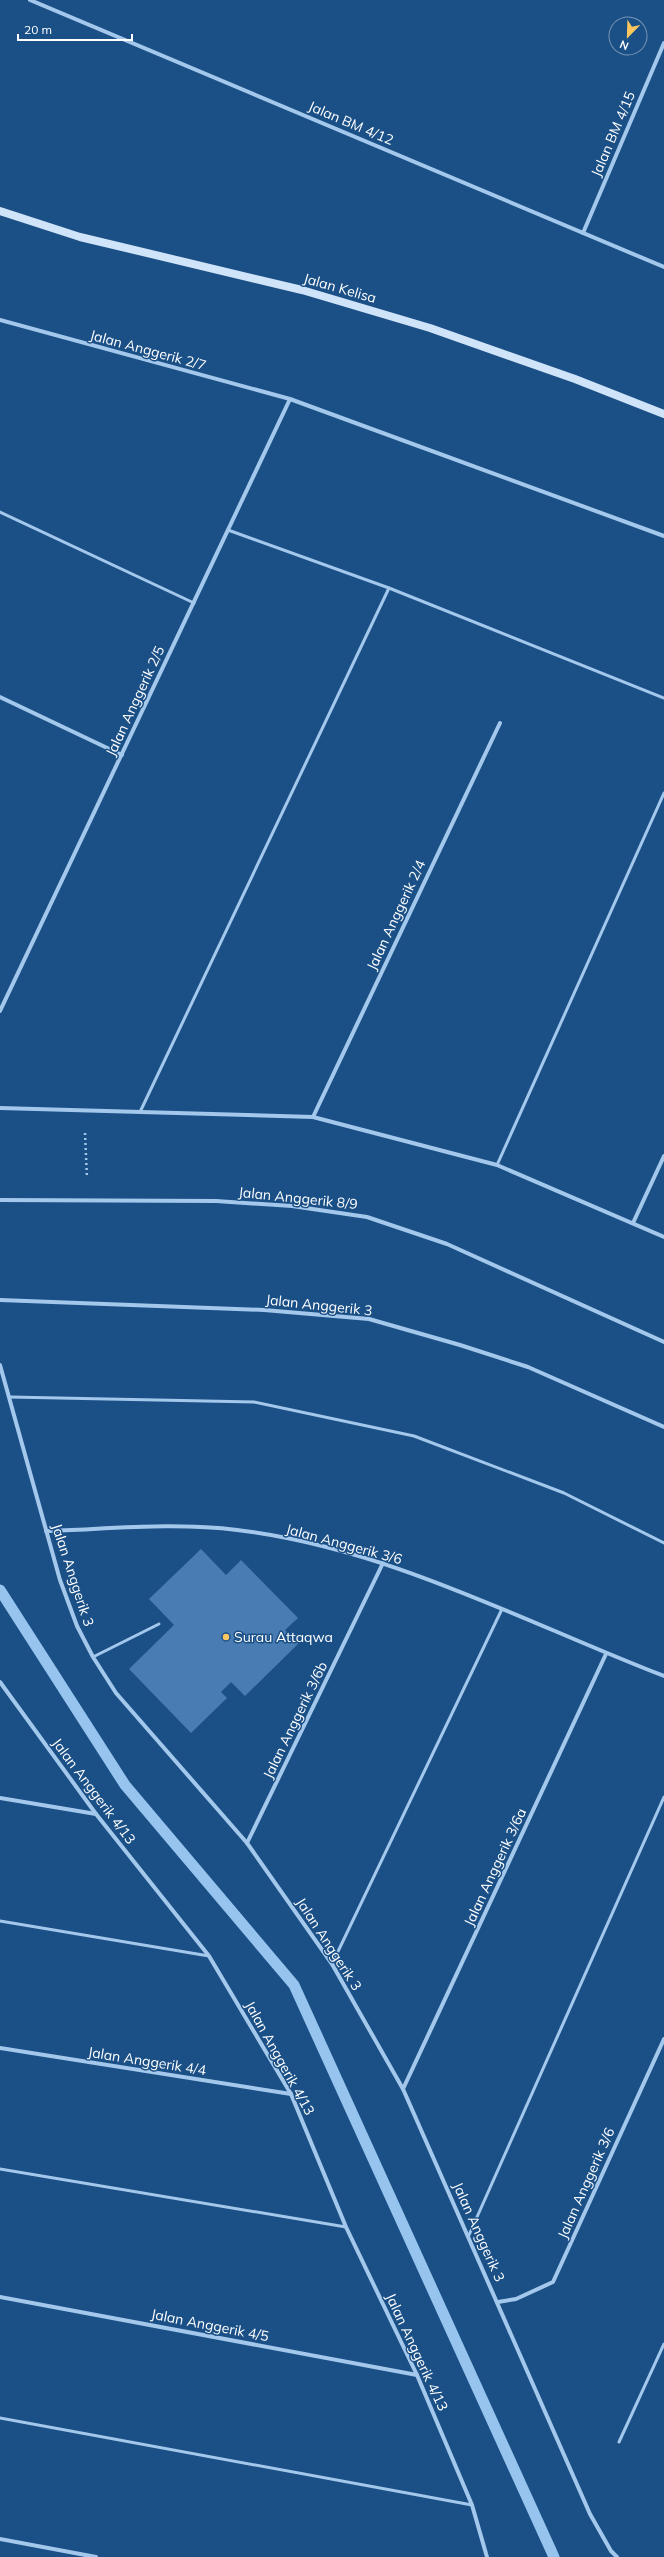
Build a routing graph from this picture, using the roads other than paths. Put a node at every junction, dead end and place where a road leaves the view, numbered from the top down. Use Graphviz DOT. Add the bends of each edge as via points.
graph roads {
  1 [pos="30,0"];
  2 [pos="664,43"];
  3 [pos="0,211"];
  4 [pos="583,233"];
  5 [pos="664,267"];
  6 [pos="0,320"];
  7 [pos="290,399"];
  8 [pos="664,414"];
  9 [pos="0,512"];
  10 [pos="228,530"];
  11 [pos="664,536"];
  12 [pos="389,588"];
  13 [pos="194,603"];
  14 [pos="0,696"];
  15 [pos="664,698"];
  16 [pos="500,723"];
  17 [pos="122,755"];
  18 [pos="664,793"];
  19 [pos="0,1011"];
  20 [pos="0,1108"];
  21 [pos="140,1112"];
  22 [pos="313,1117"];
  23 [pos="664,1156"];
  24 [pos="497,1165"];
  25 [pos="0,1200"];
  26 [pos="633,1223"];
  27 [pos="664,1237"];
  28 [pos="0,1300"];
  29 [pos="664,1342"];
  30 [pos="0,1365"];
  31 [pos="10,1396"];
  32 [pos="664,1427"];
  33 [pos="46,1531"];
  34 [pos="664,1543"];
  35 [pos="383,1563"];
  36 [pos="502,1609"];
  37 [pos="159,1624"];
  38 [pos="606,1654"];
  39 [pos="93,1658"];
  40 [pos="664,1676"];
  41 [pos="0,1682"];
  42 [pos="664,1797"];
  43 [pos="0,1798"];
  44 [pos="96,1814"];
  45 [pos="247,1843"];
  46 [pos="0,1922"];
  47 [pos="208,1956"];
  48 [pos="332,1964"];
  49 [pos="664,2039"];
  50 [pos="0,2048"];
  51 [pos="403,2089"];
  52 [pos="291,2094"];
  53 [pos="0,2169"];
  54 [pos="346,2227"];
  55 [pos="469,2235"];
  56 [pos="0,2297"];
  57 [pos="498,2302"];
  58 [pos="664,2344"];
  59 [pos="417,2375"];
  60 [pos="0,2418"];
  61 [pos="619,2442"];
  62 [pos="472,2505"];
  63 [pos="0,2539"];
  64 [pos="96,2557"];
  65 [pos="487,2557"];
  66 [pos="617,2557"];
  1 -- 4 [label="street, Jalan BM 4/12"];
  2 -- 4 [label="street, Jalan BM 4/15"];
  3 -- 8 [label="main road, Jalan Kelisa" via="80,237 302,290 415,324 575,379"];
  4 -- 5 [label="street, Jalan BM 4/12"];
  6 -- 7 [label="street, Jalan Anggerik 2/7"];
  7 -- 10 [label="street, Jalan Anggerik 2/5"];
  7 -- 11 [label="street, Jalan Anggerik 2/7"];
  9 -- 13 [label="lane"];
  10 -- 12 [label="lane"];
  10 -- 13 [label="street, Jalan Anggerik 2/5"];
  12 -- 15 [label="lane"];
  12 -- 21 [label="lane"];
  13 -- 17 [label="street, Jalan Anggerik 2/5"];
  14 -- 17 [label="street"];
  16 -- 22 [label="street, Jalan Anggerik 2/4"];
  17 -- 19 [label="street, Jalan Anggerik 2/5"];
  18 -- 24 [label="lane"];
  20 -- 21 [label="street"];
  21 -- 22 [label="street"];
  22 -- 24 [label="street"];
  23 -- 26 [label="street"];
  24 -- 26 [label="street"];
  25 -- 29 [label="street, Jalan Anggerik 8/9" via="216,1201 292,1206 366,1217 447,1244"];
  26 -- 27 [label="street"];
  28 -- 32 [label="street, Jalan Anggerik 3" via="264,1310 369,1319 528,1367"];
  30 -- 31 [label="street, Jalan Anggerik 3"];
  31 -- 33 [label="street, Jalan Anggerik 3"];
  31 -- 34 [label="lane" via="254,1402 414,1436 564,1493"];
  33 -- 35 [label="street, Jalan Anggerik 3/6" via="165,1526 237,1530 308,1543"];
  33 -- 39 [label="street, Jalan Anggerik 3" via="77,1626"];
  35 -- 36 [label="street, Jalan Anggerik 3/6"];
  35 -- 45 [label="street, Jalan Anggerik 3/6b"];
  36 -- 38 [label="street, Jalan Anggerik 3/6"];
  36 -- 48 [label="lane"];
  37 -- 39 [label="lane"];
  38 -- 40 [label="street, Jalan Anggerik 3/6"];
  38 -- 51 [label="street, Jalan Anggerik 3/6a"];
  39 -- 45 [label="street, Jalan Anggerik 3" via="116,1693"];
  41 -- 44 [label="street, Jalan Anggerik 4/13"];
  42 -- 55 [label="lane"];
  43 -- 44 [label="street"];
  44 -- 47 [label="street, Jalan Anggerik 4/13"];
  45 -- 48 [label="street, Jalan Anggerik 3"];
  46 -- 47 [label="lane"];
  47 -- 52 [label="street, Jalan Anggerik 4/13"];
  48 -- 51 [label="street, Jalan Anggerik 3"];
  49 -- 57 [label="street, Jalan Anggerik 3/6" via="553,2282 516,2299"];
  50 -- 52 [label="street, Jalan Anggerik 4/4"];
  51 -- 55 [label="street, Jalan Anggerik 3"];
  52 -- 54 [label="street, Jalan Anggerik 4/13"];
  53 -- 54 [label="lane"];
  54 -- 59 [label="street, Jalan Anggerik 4/13"];
  55 -- 57 [label="street, Jalan Anggerik 3"];
  56 -- 59 [label="street, Jalan Anggerik 4/5"];
  57 -- 66 [label="street, Jalan Anggerik 3" via="590,2514"];
  58 -- 61 [label="lane"];
  59 -- 62 [label="street, Jalan Anggerik 4/13"];
  60 -- 62 [label="lane"];
  62 -- 65 [label="street, Jalan Anggerik 4/13"];
  63 -- 64 [label="street"];
}
